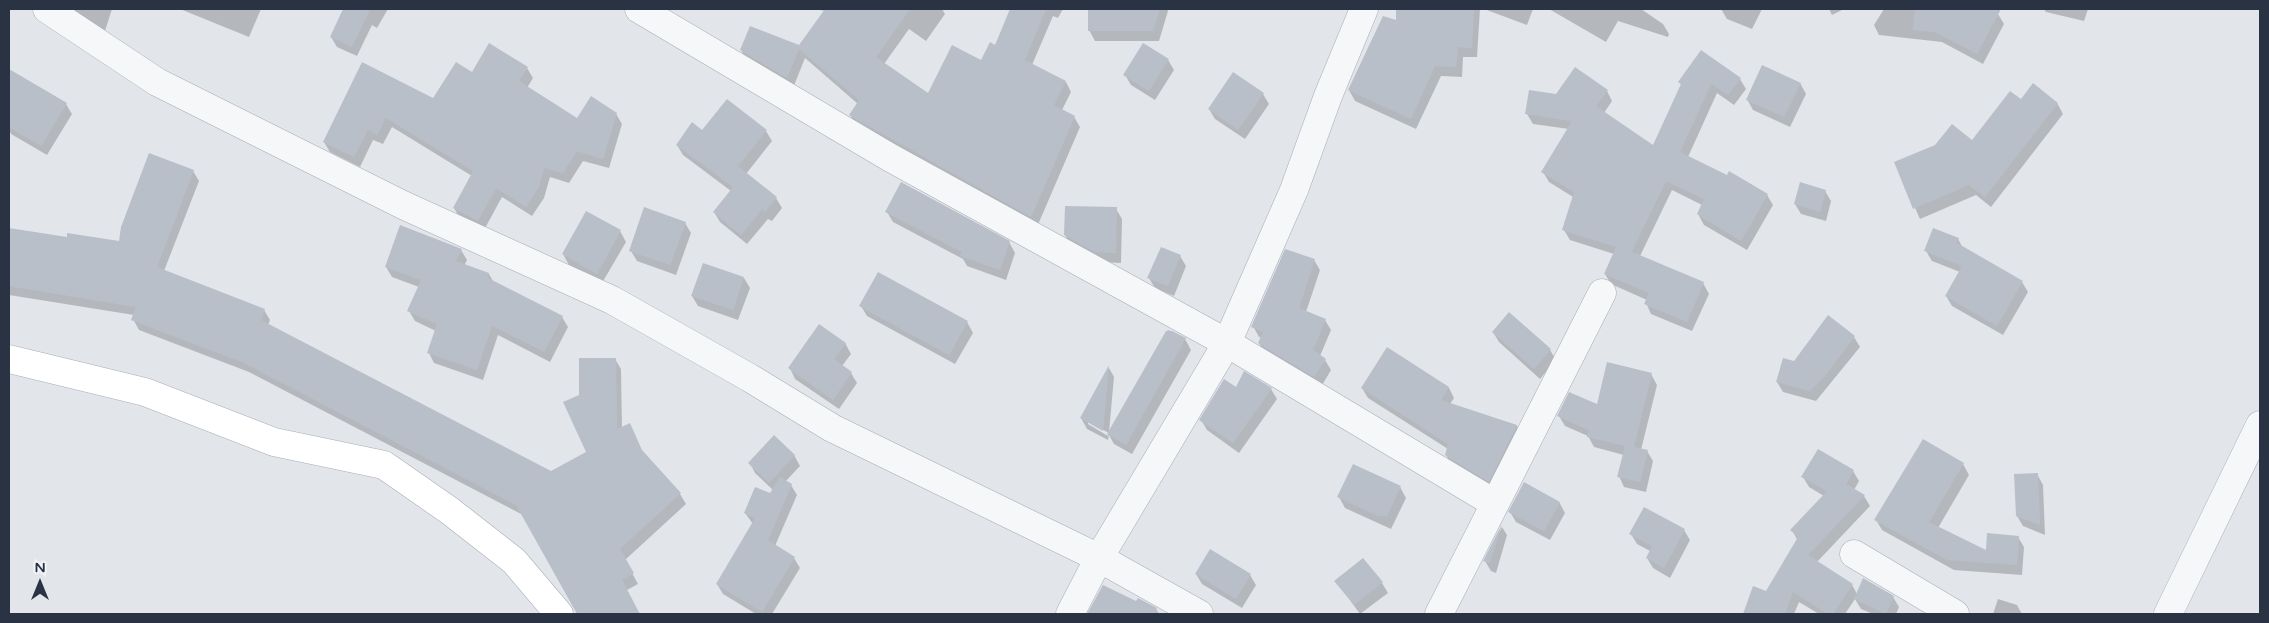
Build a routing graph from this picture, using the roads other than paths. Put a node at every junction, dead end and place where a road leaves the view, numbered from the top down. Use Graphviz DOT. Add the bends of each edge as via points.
graph roads {
  1 [pos="47,9"];
  2 [pos="639,9"];
  3 [pos="1364,9"];
  4 [pos="1602,293"];
  5 [pos="1227,342"];
  6 [pos="9,359"];
  7 [pos="2260,425"];
  8 [pos="1494,503"];
  9 [pos="1854,554"];
  10 [pos="1099,558"];
  11 [pos="559,614"];
  12 [pos="1070,614"];
  13 [pos="1199,614"];
  14 [pos="1439,614"];
  15 [pos="1955,614"];
  16 [pos="2168,614"];
  1 -- 10 [label="street" via="157,82 403,205 612,300 832,428"];
  2 -- 5 [label="street" via="889,157"];
  3 -- 5 [label="street" via="1294,190"];
  4 -- 8 [label="street"];
  5 -- 8 [label="street"];
  5 -- 10 [label="street"];
  6 -- 11 [label="main road" via="145,392 274,442 384,465 514,561"];
  7 -- 16 [label="street"];
  8 -- 14 [label="street"];
  9 -- 15 [label="street"];
  10 -- 12 [label="street"];
  10 -- 13 [label="street"];
}
